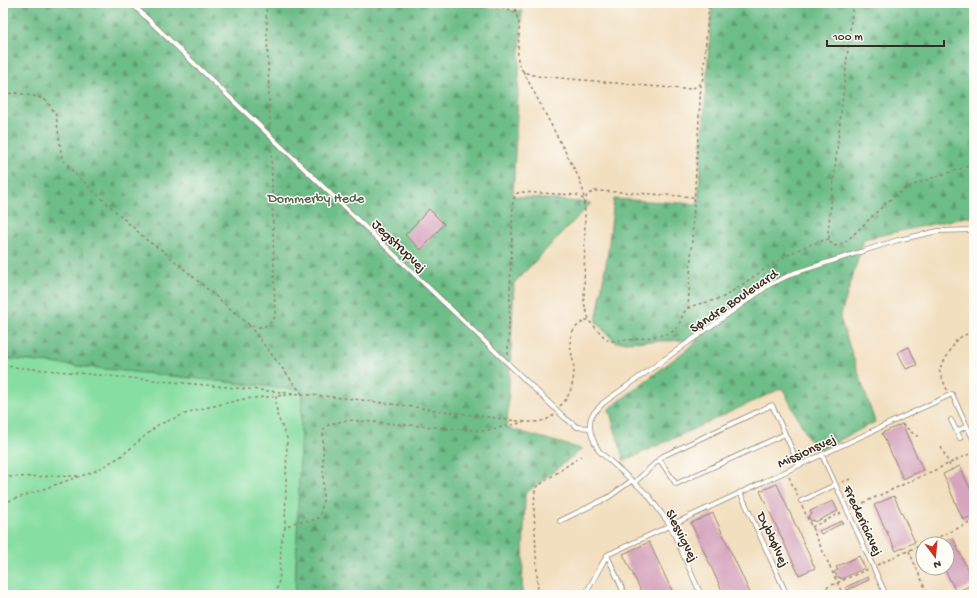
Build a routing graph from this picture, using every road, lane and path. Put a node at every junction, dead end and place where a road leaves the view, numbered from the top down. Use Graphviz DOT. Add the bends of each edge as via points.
graph roads {
  1 [pos="131,3"];
  2 [pos="266,3"];
  3 [pos="478,3"];
  4 [pos="514,3"];
  5 [pos="709,3"];
  6 [pos="853,3"];
  7 [pos="518,21"];
  8 [pos="522,70"];
  9 [pos="701,82"];
  10 [pos="3,94"];
  11 [pos="270,137"];
  12 [pos="974,164"];
  13 [pos="694,197"];
  14 [pos="584,204"];
  15 [pos="974,230"];
  16 [pos="829,239"];
  17 [pos="688,309"];
  18 [pos="589,318"];
  19 [pos="249,325"];
  20 [pos="973,331"];
  21 [pos="507,363"];
  22 [pos="3,366"];
  23 [pos="302,394"];
  24 [pos="951,394"];
  25 [pos="276,396"];
  26 [pos="558,411"];
  27 [pos="899,419"];
  28 [pos="951,420"];
  29 [pos="524,422"];
  30 [pos="967,426"];
  31 [pos="590,428"];
  32 [pos="957,431"];
  33 [pos="785,434"];
  34 [pos="918,435"];
  35 [pos="960,438"];
  36 [pos="974,441"];
  37 [pos="941,447"];
  38 [pos="974,452"];
  39 [pos="822,454"];
  40 [pos="581,456"];
  41 [pos="659,460"];
  42 [pos="948,464"];
  43 [pos="799,465"];
  44 [pos="952,470"];
  45 [pos="786,471"];
  46 [pos="80,476"];
  47 [pos="3,477"];
  48 [pos="853,478"];
  49 [pos="633,482"];
  50 [pos="836,485"];
  51 [pos="740,492"];
  52 [pos="801,501"];
  53 [pos="3,503"];
  54 [pos="847,510"];
  55 [pos="560,521"];
  56 [pos="974,521"];
  57 [pos="670,525"];
  58 [pos="812,527"];
  59 [pos="285,528"];
  60 [pos="941,536"];
  61 [pos="915,547"];
  62 [pos="909,550"];
  63 [pos="607,555"];
  64 [pos="873,566"];
  65 [pos="838,583"];
  66 [pos="974,588"];
  67 [pos="275,595"];
  68 [pos="538,595"];
  69 [pos="585,595"];
  70 [pos="625,595"];
  71 [pos="700,595"];
  72 [pos="787,595"];
  73 [pos="810,595"];
  74 [pos="843,595"];
  75 [pos="886,595"];
  76 [pos="928,595"];
  77 [pos="958,595"];
  1 -- 11 [label="lane, Jegstrupvej"];
  2 -- 11 [label="path"];
  3 -- 7 [label="path" via="504,7 512,11"];
  4 -- 7 [label="path"];
  5 -- 9 [label="path"];
  6 -- 16 [label="path"];
  7 -- 8 [label="path" via="519,58"];
  8 -- 9 [label="path" via="538,76 682,89 694,88"];
  8 -- 14 [label="path" via="579,178"];
  9 -- 13 [label="path"];
  10 -- 19 [label="path" via="17,93 47,101 56,115 62,159 149,242 162,250"];
  11 -- 19 [label="path" via="275,317 267,326 259,328"];
  11 -- 21 [label="lane, Jegstrupvej"];
  12 -- 16 [label="path" via="929,178 899,193 844,243 835,246"];
  13 -- 14 [label="path" via="595,191 587,196"];
  13 -- 17 [label="path"];
  14 -- 18 [label="path" via="584,303"];
  14 -- 21 [label="path" via="577,196 520,192 514,197"];
  15 -- 31 [label="lane, Søndre Boulevard" via="938,231 898,240 794,273 769,285 603,403 592,415"];
  16 -- 17 [label="path" via="815,242 789,254 715,301"];
  17 -- 18 [label="path" via="676,329 670,332 622,340 607,340 594,328"];
  18 -- 26 [label="path" via="570,336 573,381"];
  19 -- 23 [label="path"];
  20 -- 24 [label="path" via="957,339 939,370"];
  21 -- 26 [label="lane, Jegstrupvej"];
  22 -- 23 [label="path"];
  23 -- 25 [label="path"];
  23 -- 29 [label="path"];
  24 -- 27 [label="lane, Missionsvej"];
  24 -- 30 [label="lane"];
  25 -- 46 [label="path" via="244,399 192,411 158,425 120,457"];
  25 -- 59 [label="path" via="277,415 287,438"];
  26 -- 29 [label="path" via="546,420"];
  26 -- 31 [label="lane, Jegstrupvej" via="577,427"];
  27 -- 34 [label="path" via="916,436"];
  27 -- 39 [label="lane, Missionsvej"];
  28 -- 32 [label="lane"];
  29 -- 59 [label="path" via="492,430 474,431 348,420 330,424 324,428 323,436 323,501 320,517 317,520 303,520"];
  30 -- 32 [label="lane"];
  30 -- 36 [label="lane"];
  31 -- 49 [label="lane, Slesvigvej" via="599,451"];
  32 -- 35 [label="lane"];
  33 -- 41 [label="lane" via="676,484"];
  33 -- 41 [label="lane" via="772,405"];
  33 -- 43 [label="lane"];
  37 -- 42 [label="path"];
  38 -- 42 [label="path"];
  39 -- 43 [label="lane, Missionsvej"];
  39 -- 50 [label="lane, Fredericiavej"];
  40 -- 68 [label="path" via="536,488 534,510"];
  41 -- 49 [label="lane"];
  42 -- 44 [label="path"];
  42 -- 54 [label="path"];
  43 -- 45 [label="lane, Missionsvej"];
  45 -- 51 [label="lane, Missionsvej"];
  45 -- 58 [label="path"];
  46 -- 47 [label="path"];
  46 -- 53 [label="path"];
  48 -- 50 [label="path"];
  49 -- 55 [label="lane"];
  49 -- 57 [label="lane, Slesvigvej" via="648,495"];
  50 -- 52 [label="lane"];
  50 -- 54 [label="lane, Fredericiavej"];
  51 -- 57 [label="lane, Missionsvej"];
  51 -- 72 [label="lane, Dybbølvej"];
  54 -- 58 [label="path"];
  54 -- 64 [label="lane, Fredericiavej"];
  56 -- 60 [label="path"];
  57 -- 63 [label="lane, Missionsvej"];
  57 -- 71 [label="lane, Slesvigvej"];
  58 -- 65 [label="path"];
  59 -- 67 [label="path" via="282,534 281,572"];
  61 -- 62 [label="path"];
  62 -- 64 [label="path"];
  62 -- 76 [label="path"];
  63 -- 69 [label="lane"];
  63 -- 70 [label="lane"];
  64 -- 65 [label="path"];
  64 -- 75 [label="lane, Fredericiavej"];
  65 -- 73 [label="path"];
  65 -- 74 [label="path"];
  66 -- 77 [label="path"];
}
